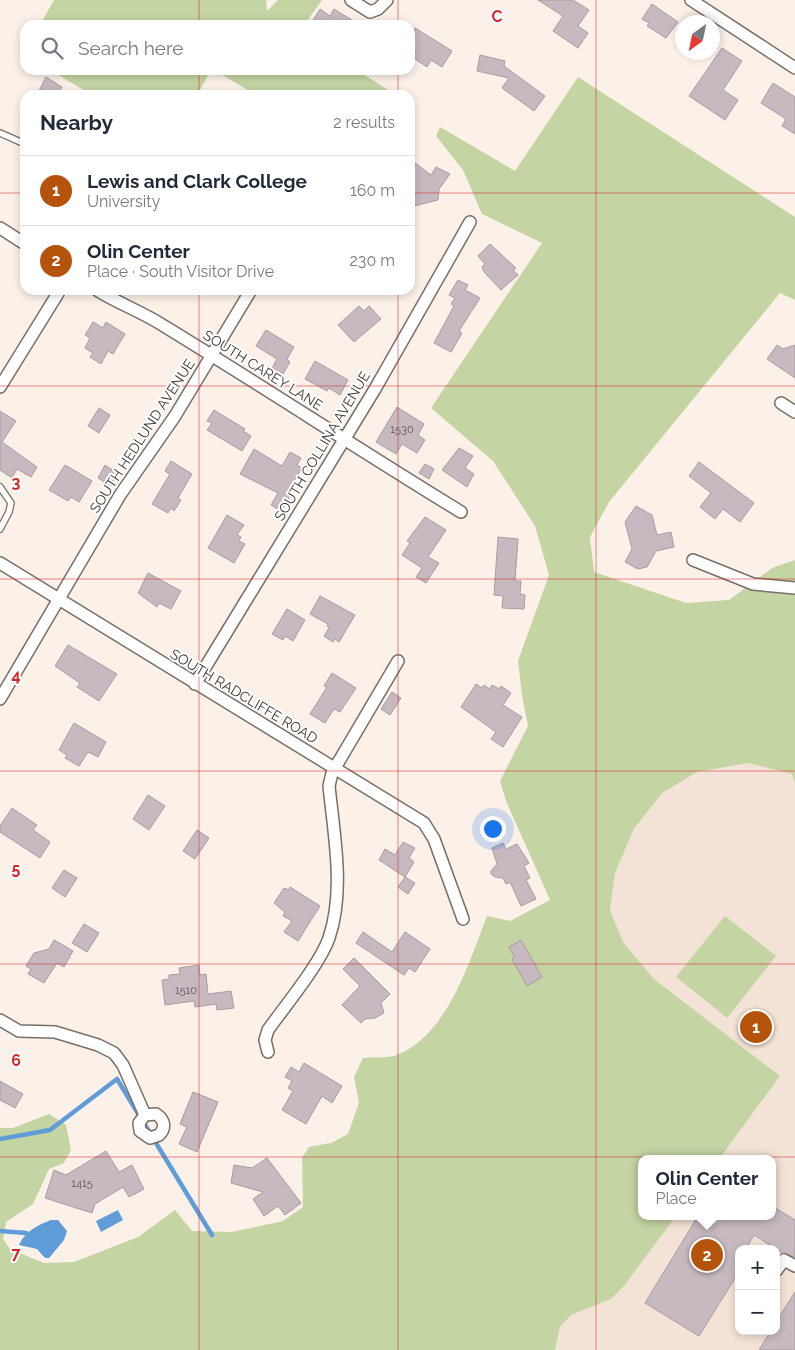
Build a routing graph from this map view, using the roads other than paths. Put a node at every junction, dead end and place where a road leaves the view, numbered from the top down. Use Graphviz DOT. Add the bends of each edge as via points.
graph roads {
  1 [pos="351,0"];
  2 [pos="387,0"];
  3 [pos="691,0"];
  4 [pos="795,68"];
  5 [pos="0,133"];
  6 [pos="20,142"];
  7 [pos="470,222"];
  8 [pos="0,228"];
  9 [pos="20,241"];
  10 [pos="57,295"];
  11 [pos="105,295"];
  12 [pos="249,295"];
  13 [pos="212,356"];
  14 [pos="0,387"];
  15 [pos="781,403"];
  16 [pos="795,412"];
  17 [pos="343,440"];
  18 [pos="0,487"];
  19 [pos="461,512"];
  20 [pos="0,529"];
  21 [pos="693,560"];
  22 [pos="0,563"];
  23 [pos="795,588"];
  24 [pos="59,600"];
  25 [pos="398,661"];
  26 [pos="196,684"];
  27 [pos="0,699"];
  28 [pos="334,769"];
  29 [pos="463,919"];
  30 [pos="0,1020"];
  31 [pos="268,1052"];
  32 [pos="145,1115"];
  33 [pos="780,1266"];
  34 [pos="795,1266"];
  1 -- 2 [label="street" via="370,12"];
  3 -- 4 [label="street"];
  5 -- 6 [label="lane"];
  7 -- 17 [label="street, SOUTH COLLINA AVENUE"];
  8 -- 9 [label="street"];
  10 -- 14 [label="street"];
  11 -- 13 [label="street, SOUTH CAREY LANE" via="162,324"];
  12 -- 13 [label="street, SOUTH HEDLUND AVENUE"];
  13 -- 17 [label="street, SOUTH CAREY LANE"];
  13 -- 24 [label="street, SOUTH HEDLUND AVENUE" via="120,495"];
  15 -- 16 [label="street"];
  17 -- 19 [label="street, SOUTH CAREY LANE"];
  17 -- 26 [label="street, SOUTH COLLINA AVENUE"];
  18 -- 20 [label="lane" via="11,503 10,512"];
  21 -- 23 [label="street" via="753,584"];
  22 -- 24 [label="street, SOUTH RADCLIFFE ROAD"];
  24 -- 26 [label="street, SOUTH RADCLIFFE ROAD"];
  24 -- 27 [label="street"];
  25 -- 28 [label="street"];
  26 -- 28 [label="street, SOUTH RADCLIFFE ROAD"];
  28 -- 29 [label="street, SOUTH RADCLIFFE ROAD" via="424,823 434,839"];
  28 -- 31 [label="street" via="329,786 337,885 331,931 326,946 268,1030 265,1040"];
  30 -- 32 [label="street" via="19,1031 55,1032 108,1049 123,1065"];
  33 -- 34 [label="street" via="784,1260"];
}
